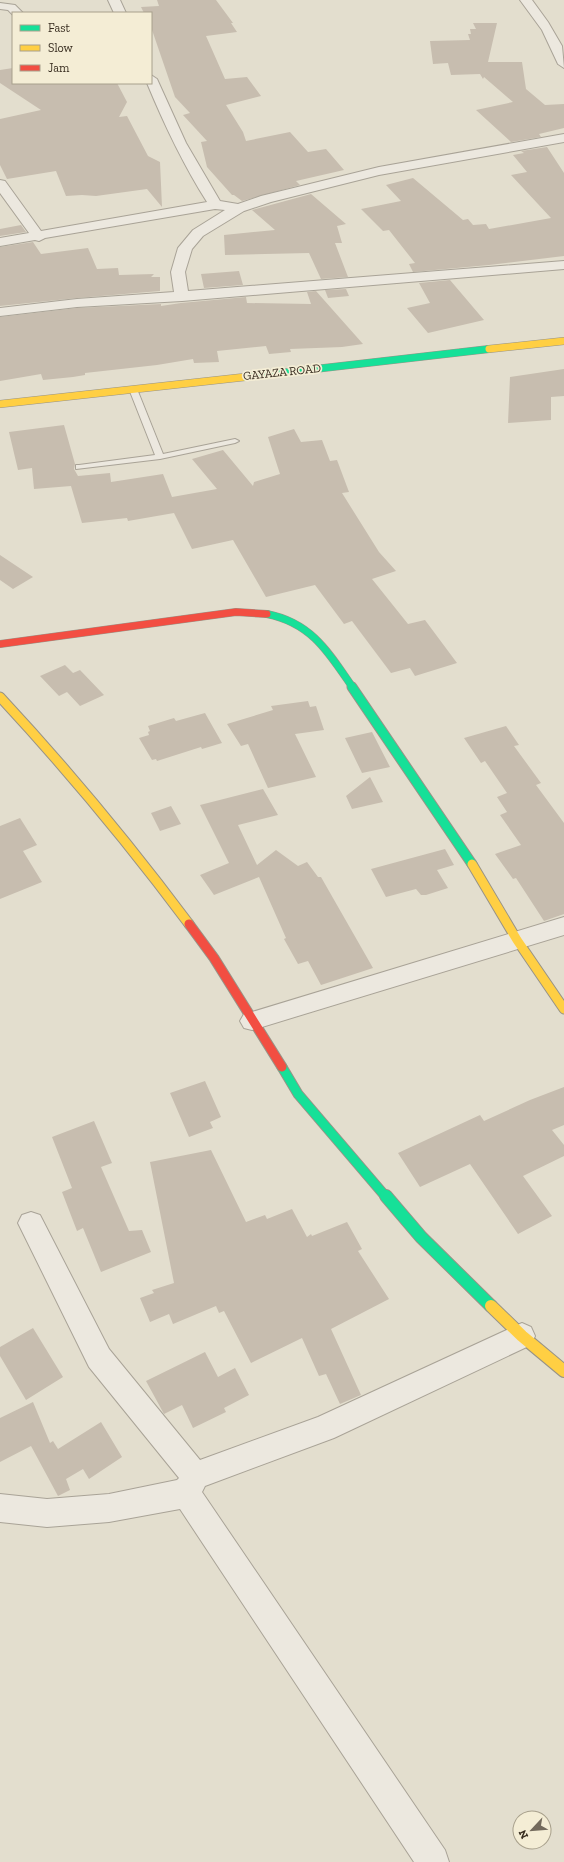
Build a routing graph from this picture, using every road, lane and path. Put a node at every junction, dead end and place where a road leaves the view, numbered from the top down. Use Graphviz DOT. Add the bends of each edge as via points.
graph roads {
  1 [pos="114,0"];
  2 [pos="526,0"];
  3 [pos="0,6"];
  4 [pos="16,12"];
  5 [pos="120,12"];
  6 [pos="564,64"];
  7 [pos="152,81"];
  8 [pos="564,138"];
  9 [pos="0,184"];
  10 [pos="215,205"];
  11 [pos="239,208"];
  12 [pos="39,237"];
  13 [pos="0,242"];
  14 [pos="564,265"];
  15 [pos="182,297"];
  16 [pos="0,312"];
  17 [pos="564,341"];
  18 [pos="133,389"];
  19 [pos="0,404"];
  20 [pos="235,441"];
  21 [pos="160,457"];
  22 [pos="79,467"];
  23 [pos="0,644"];
  24 [pos="0,697"];
  25 [pos="564,926"];
  26 [pos="517,940"];
  27 [pos="564,1009"];
  28 [pos="252,1021"];
  29 [pos="32,1223"];
  30 [pos="522,1336"];
  31 [pos="564,1371"];
  32 [pos="190,1484"];
  33 [pos="0,1508"];
  34 [pos="433,1862"];
  1 -- 5 [label="street"];
  2 -- 6 [label="street" via="558,46"];
  3 -- 4 [label="street" via="11,6"];
  7 -- 10 [label="street" via="193,171"];
  8 -- 11 [label="street" via="379,171"];
  9 -- 12 [label="street"];
  10 -- 11 [label="street"];
  10 -- 12 [label="street"];
  11 -- 15 [label="street" via="198,233 185,248 178,272"];
  12 -- 13 [label="street"];
  14 -- 15 [label="street"];
  15 -- 16 [label="street" via="61,304"];
  17 -- 18 [label="street, GAYAZA ROAD"];
  18 -- 19 [label="street, GAYAZA ROAD"];
  18 -- 21 [label="lane"];
  20 -- 21 [label="lane"];
  21 -- 22 [label="lane"];
  23 -- 26 [label="street" via="236,612 266,612 288,619 310,631 325,647 425,792 478,873"];
  24 -- 28 [label="street" via="47,747 152,875 214,958"];
  25 -- 26 [label="street"];
  26 -- 27 [label="street"];
  26 -- 28 [label="street"];
  28 -- 30 [label="street" via="298,1094 365,1173 421,1237"];
  29 -- 32 [label="street" via="99,1358"];
  30 -- 31 [label="street"];
  30 -- 32 [label="street" via="324,1428"];
  32 -- 33 [label="street" via="109,1508 47,1513"];
  32 -- 34 [label="street"];
}
